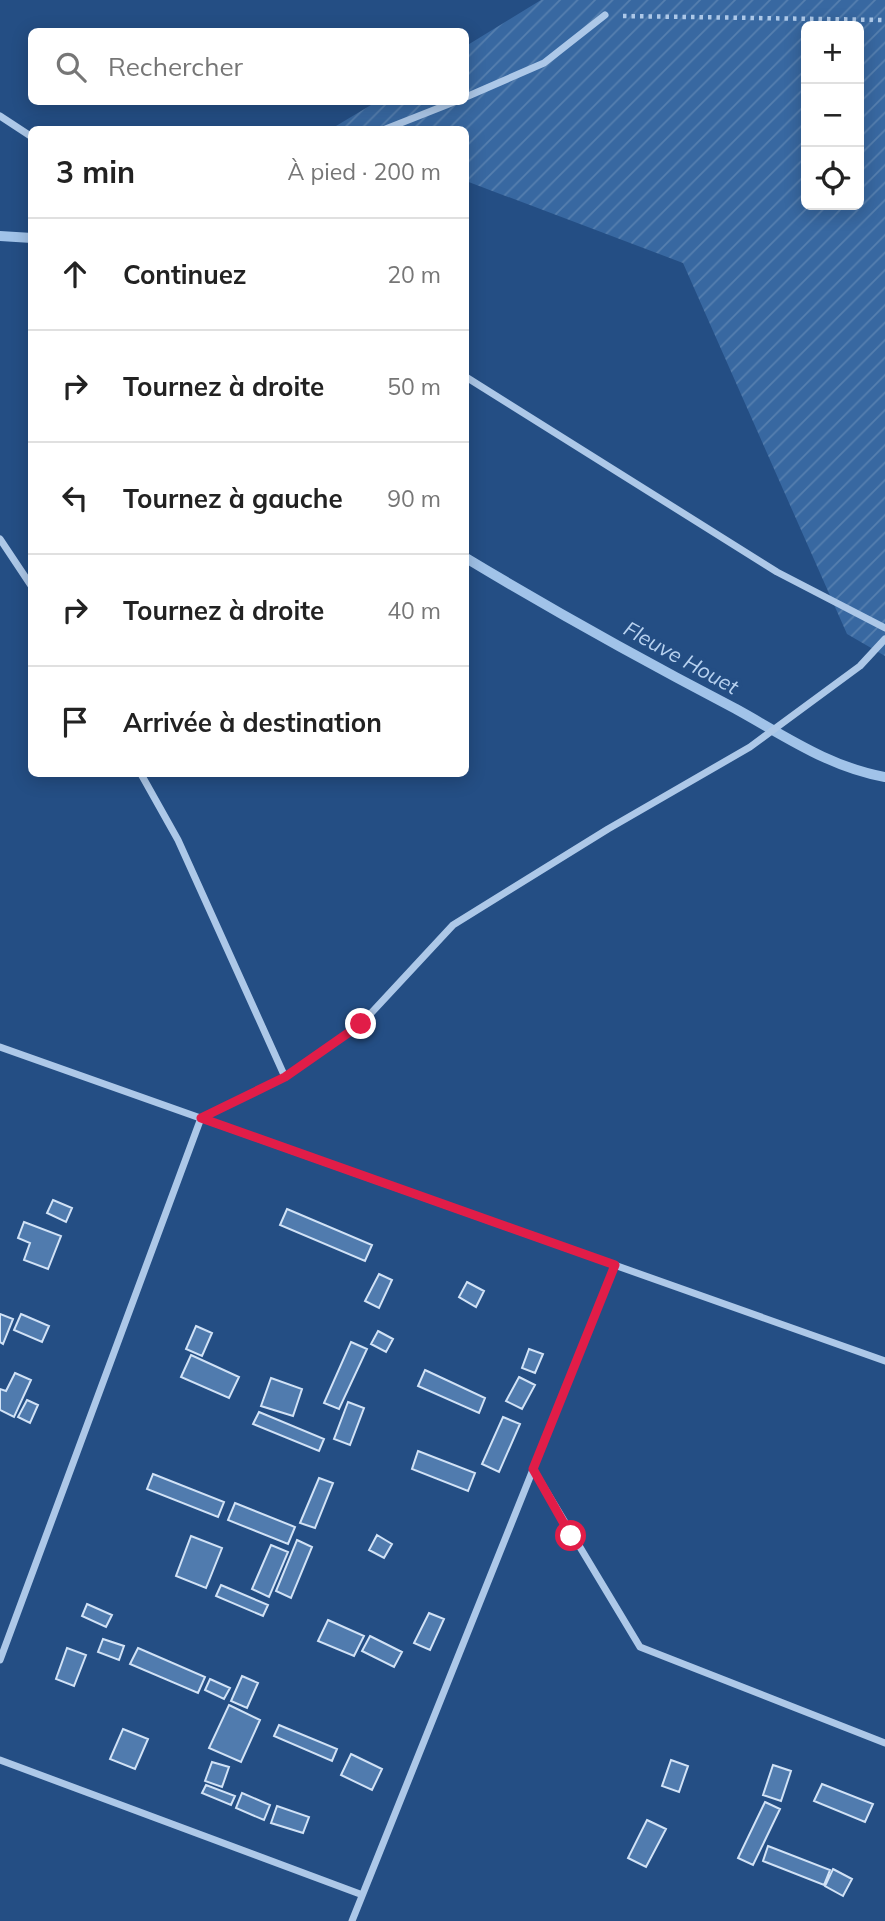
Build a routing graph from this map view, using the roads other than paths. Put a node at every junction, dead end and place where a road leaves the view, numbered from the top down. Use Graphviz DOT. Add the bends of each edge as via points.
graph roads {
  1 [pos="606,15"];
  2 [pos="469,96"];
  3 [pos="446,105"];
  4 [pos="0,116"];
  5 [pos="393,126"];
  6 [pos="28,134"];
  7 [pos="469,379"];
  8 [pos="0,539"];
  9 [pos="28,581"];
  10 [pos="885,628"];
  11 [pos="885,639"];
  12 [pos="143,777"];
  13 [pos="0,1047"];
  14 [pos="285,1077"];
  15 [pos="201,1118"];
  16 [pos="615,1265"];
  17 [pos="885,1361"];
  18 [pos="533,1469"];
  19 [pos="0,1660"];
  20 [pos="885,1743"];
  21 [pos="0,1760"];
  22 [pos="360,1894"];
  23 [pos="352,1921"];
  1 -- 2 [label="street" via="544,63"];
  3 -- 5 [label="street"];
  4 -- 6 [label="street"];
  7 -- 10 [label="street" via="777,572"];
  8 -- 9 [label="street"];
  11 -- 14 [label="street" via="860,666 750,747 453,925 361,1024"];
  12 -- 14 [label="street" via="178,841"];
  13 -- 15 [label="street"];
  14 -- 15 [label="street"];
  15 -- 16 [label="street"];
  15 -- 19 [label="street"];
  16 -- 17 [label="street"];
  16 -- 18 [label="street"];
  18 -- 20 [label="street" via="639,1647"];
  18 -- 22 [label="street"];
  21 -- 22 [label="street"];
  22 -- 23 [label="street"];
}
